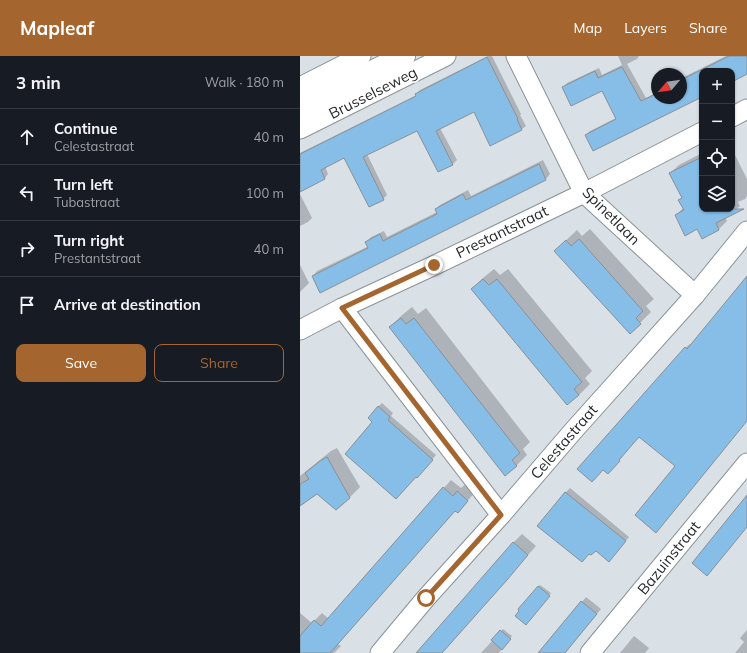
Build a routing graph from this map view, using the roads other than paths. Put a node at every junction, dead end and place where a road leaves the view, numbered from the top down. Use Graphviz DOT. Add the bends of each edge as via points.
graph roads {
  1 [pos="361,56"];
  2 [pos="404,56"];
  3 [pos="446,56"];
  4 [pos="516,56"];
  5 [pos="300,87"];
  6 [pos="300,108"];
  7 [pos="747,109"];
  8 [pos="735,115"];
  9 [pos="300,129"];
  10 [pos="699,134"];
  11 [pos="584,192"];
  12 [pos="747,231"];
  13 [pos="695,295"];
  14 [pos="342,308"];
  15 [pos="300,330"];
  16 [pos="747,463"];
  17 [pos="501,515"];
  18 [pos="380,653"];
  19 [pos="590,653"];
  1 -- 5 [label="street"];
  2 -- 6 [label="street, Brusselseweg"];
  3 -- 9 [label="street, Brusselseweg"];
  4 -- 11 [label="street, Spinetlaan"];
  7 -- 8 [label="street"];
  10 -- 11 [label="street, Prestantstraat"];
  11 -- 13 [label="street, Spinetlaan"];
  11 -- 14 [label="street, Prestantstraat"];
  12 -- 13 [label="street, Celestastraat"];
  13 -- 17 [label="street, Celestastraat"];
  14 -- 15 [label="street, Prestantstraat"];
  14 -- 17 [label="street"];
  16 -- 19 [label="street, Bazuinstraat"];
  17 -- 18 [label="street, Celestastraat"];
}
